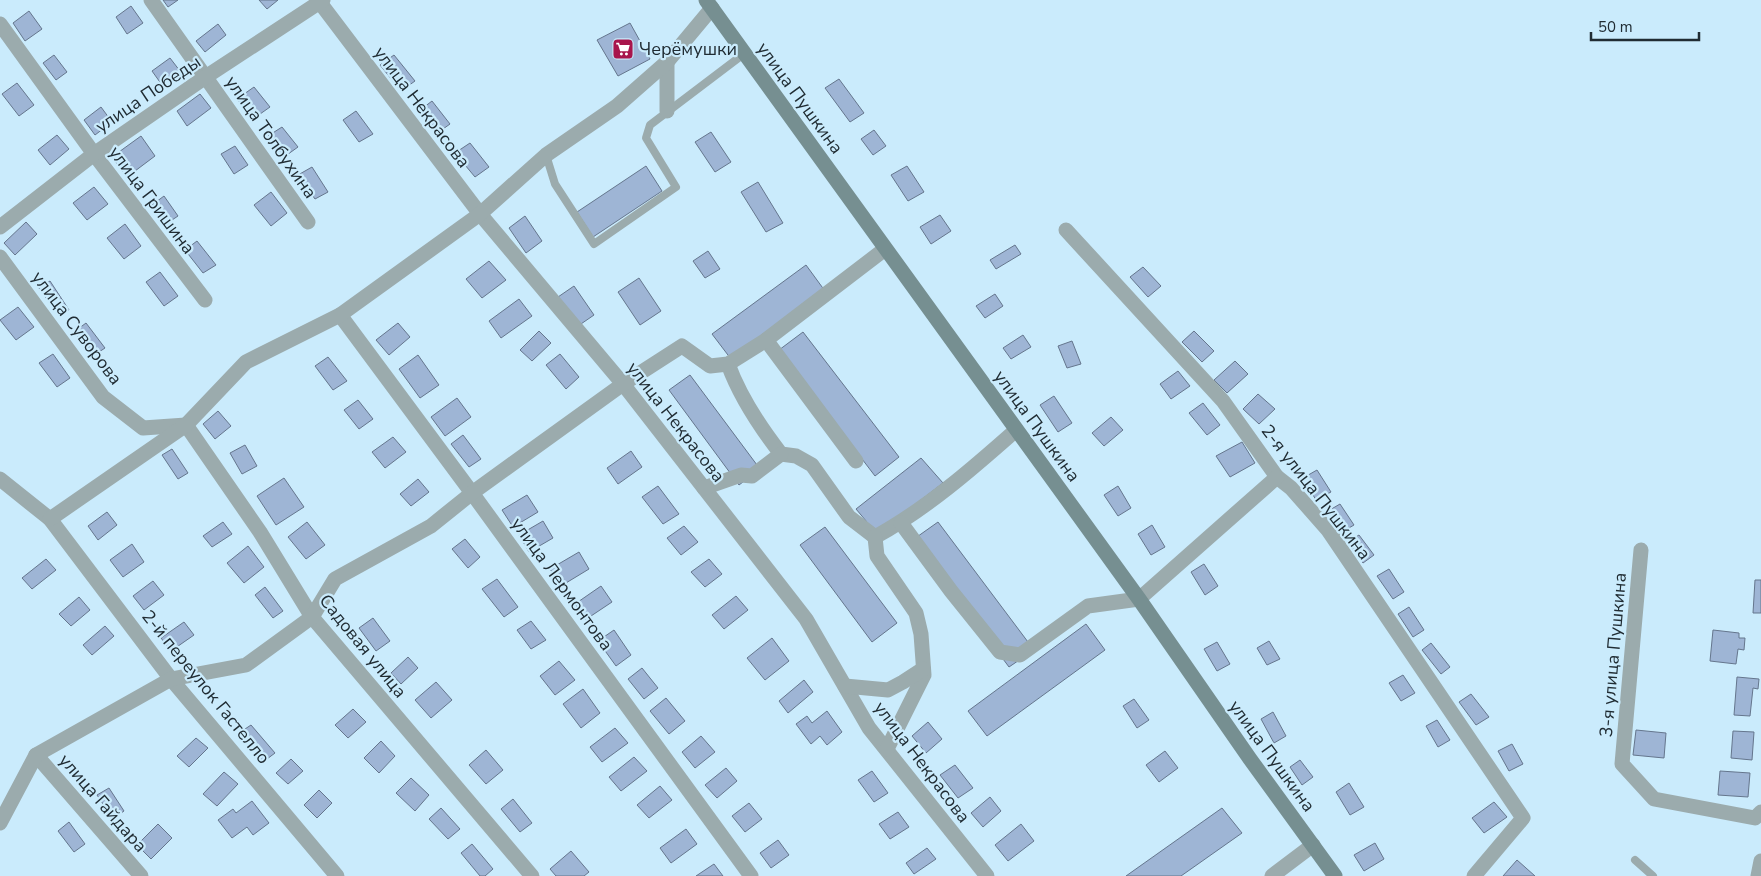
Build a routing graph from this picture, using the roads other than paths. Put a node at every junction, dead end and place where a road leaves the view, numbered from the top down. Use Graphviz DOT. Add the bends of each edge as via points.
graph roads {
  1 [pos="151,0"];
  2 [pos="320,1"];
  3 [pos="709,4"];
  4 [pos="0,24"];
  5 [pos="745,53"];
  6 [pos="667,62"];
  7 [pos="206,76"];
  8 [pos="667,111"];
  9 [pos="94,154"];
  10 [pos="546,155"];
  11 [pos="480,214"];
  12 [pos="308,222"];
  13 [pos="0,227"];
  14 [pos="1066,230"];
  15 [pos="885,249"];
  16 [pos="0,257"];
  17 [pos="205,300"];
  18 [pos="340,315"];
  19 [pos="766,340"];
  20 [pos="728,364"];
  21 [pos="623,384"];
  22 [pos="186,425"];
  23 [pos="1016,430"];
  24 [pos="782,454"];
  25 [pos="856,461"];
  26 [pos="1277,476"];
  27 [pos="0,479"];
  28 [pos="704,488"];
  29 [pos="472,493"];
  30 [pos="50,519"];
  31 [pos="901,523"];
  32 [pos="875,537"];
  33 [pos="1641,550"];
  34 [pos="1139,599"];
  35 [pos="312,617"];
  36 [pos="923,668"];
  37 [pos="171,679"];
  38 [pos="845,686"];
  39 [pos="886,749"];
  40 [pos="36,755"];
  41 [pos="1761,812"];
  42 [pos="0,823"];
  43 [pos="1313,846"];
  44 [pos="1635,860"];
  45 [pos="1761,861"];
  46 [pos="1480,874"];
  47 [pos="141,876"];
  48 [pos="337,876"];
  49 [pos="532,876"];
  50 [pos="751,876"];
  51 [pos="986,876"];
  52 [pos="1272,876"];
  53 [pos="1335,876"];
  54 [pos="1653,876"];
  55 [pos="1758,876"];
  1 -- 7 [label="street, улица Толбухина"];
  2 -- 7 [label="street, улица Победы"];
  2 -- 11 [label="street, улица Некрасова"];
  3 -- 5 [label="main road, улица Пушкина"];
  3 -- 6 [label="street"];
  4 -- 9 [label="street, улица Гришина"];
  5 -- 8 [label="lane"];
  5 -- 15 [label="main road, улица Пушкина"];
  6 -- 8 [label="street"];
  6 -- 10 [label="street" via="617,106"];
  7 -- 9 [label="street, улица Победы"];
  7 -- 12 [label="street, улица Толбухина"];
  8 -- 10 [label="lane" via="650,125 646,138 676,187 594,244 555,184"];
  9 -- 13 [label="street, улица Победы"];
  9 -- 17 [label="street, улица Гришина"];
  10 -- 11 [label="street"];
  11 -- 18 [label="street"];
  11 -- 21 [label="street, улица Некрасова"];
  14 -- 26 [label="street, 2-я улица Пушкина" via="1223,401"];
  15 -- 19 [label="street"];
  15 -- 23 [label="main road, улица Пушкина"];
  16 -- 22 [label="street, улица Суворова" via="103,397 142,428"];
  18 -- 22 [label="street" via="246,362"];
  18 -- 29 [label="street, улица Лермонтова"];
  19 -- 20 [label="street"];
  19 -- 25 [label="street"];
  20 -- 21 [label="street" via="710,366 682,346"];
  20 -- 24 [label="street" via="735,383 763,430"];
  21 -- 28 [label="street, улица Некрасова"];
  21 -- 29 [label="street"];
  22 -- 30 [label="street"];
  22 -- 35 [label="street, Садовая улица" via="260,532"];
  23 -- 31 [label="street"];
  23 -- 34 [label="main road, улица Пушкина"];
  24 -- 28 [label="street" via="752,476 741,475"];
  24 -- 32 [label="street" via="796,456 812,465 848,517"];
  26 -- 34 [label="street"];
  26 -- 46 [label="street, 2-я улица Пушкина" via="1328,530 1523,818"];
  27 -- 30 [label="street, 2-й переулок Гастелло"];
  28 -- 38 [label="street, улица Некрасова" via="806,619"];
  29 -- 35 [label="street" via="431,526 336,579"];
  29 -- 50 [label="street, улица Лермонтова"];
  30 -- 37 [label="street, 2-й переулок Гастелло"];
  31 -- 32 [label="street"];
  31 -- 34 [label="street" via="1000,652 1020,655 1088,606"];
  32 -- 36 [label="street" via="877,556 916,612"];
  33 -- 41 [label="street, 3-я улица Пушкина" via="1622,764 1654,800 1755,818"];
  34 -- 43 [label="main road, улица Пушкина"];
  35 -- 37 [label="street" via="246,665"];
  35 -- 49 [label="street, Садовая улица"];
  36 -- 38 [label="street" via="888,690"];
  36 -- 39 [label="street" via="924,675"];
  37 -- 40 [label="street"];
  37 -- 48 [label="street, 2-й переулок Гастелло"];
  38 -- 39 [label="street, улица Некрасова" via="869,728"];
  39 -- 51 [label="street, улица Некрасова"];
  40 -- 42 [label="street"];
  40 -- 47 [label="street, улица Гайдара"];
  43 -- 52 [label="street"];
  43 -- 53 [label="main road, улица Пушкина"];
  44 -- 54 [label="lane"];
  45 -- 55 [label="street"];
}
